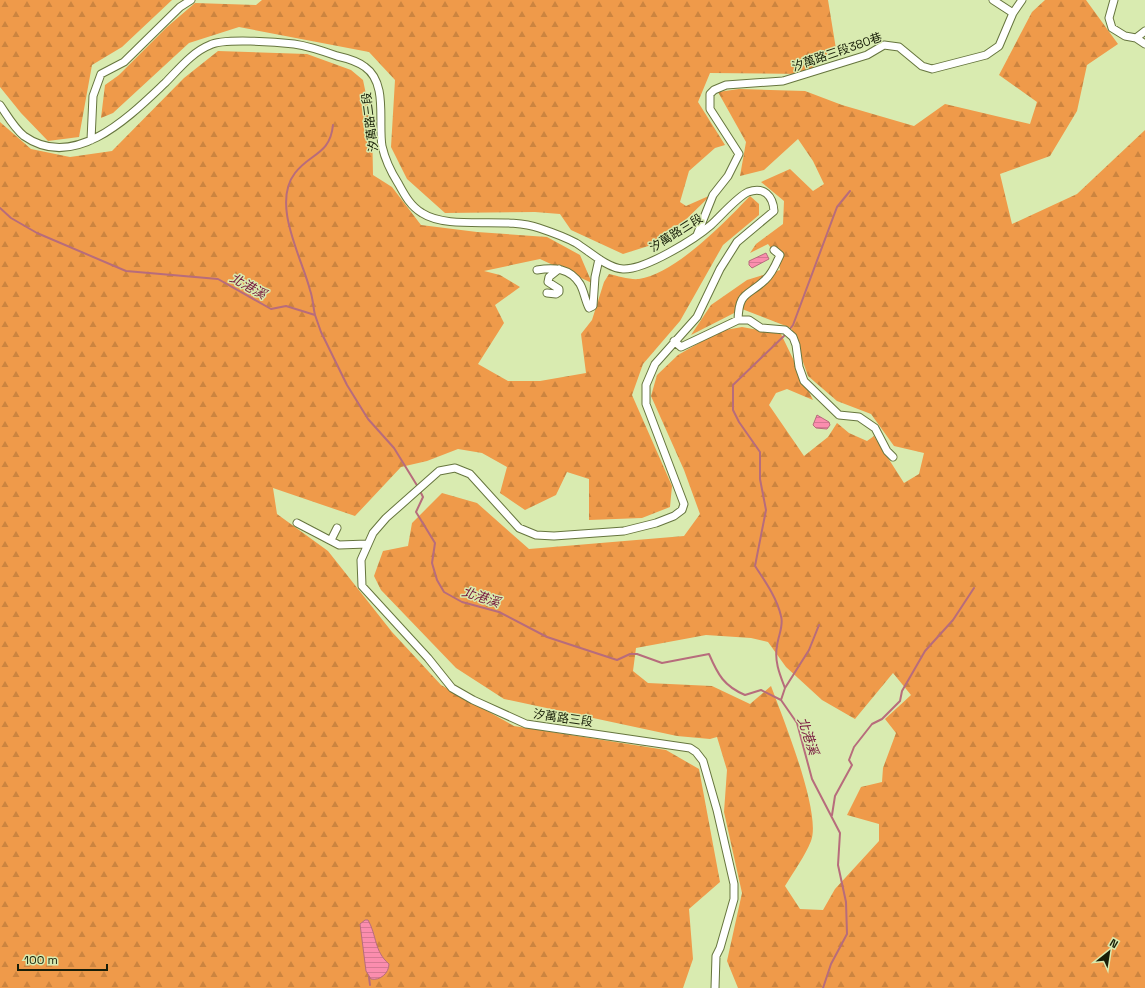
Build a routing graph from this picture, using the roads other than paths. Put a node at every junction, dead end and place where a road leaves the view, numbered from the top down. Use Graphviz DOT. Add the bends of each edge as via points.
graph roads {
  1 [pos="191,0"];
  2 [pos="993,0"];
  3 [pos="1022,0"];
  4 [pos="1114,0"];
  5 [pos="1013,13"];
  6 [pos="1145,31"];
  7 [pos="1136,38"];
  8 [pos="1145,44"];
  9 [pos="0,105"];
  10 [pos="91,140"];
  11 [pos="697,235"];
  12 [pos="774,250"];
  13 [pos="600,259"];
  14 [pos="559,269"];
  15 [pos="537,270"];
  16 [pos="547,293"];
  17 [pos="738,320"];
  18 [pos="674,341"];
  19 [pos="893,457"];
  20 [pos="297,524"];
  21 [pos="336,528"];
  22 [pos="331,540"];
  23 [pos="368,544"];
  24 [pos="715,988"];
  1 -- 10 [label="street" via="180,7 124,62 101,74 93,96"];
  2 -- 5 [label="street"];
  3 -- 5 [label="street, 汐萬路三段380巷"];
  4 -- 7 [label="street" via="1109,18 1112,28 1125,36"];
  5 -- 11 [label="street, 汐萬路三段380巷" via="1000,46 986,54 943,67 932,69 922,66 899,47 884,45 867,55 783,81 726,85 714,90 710,94 710,108 740,154 728,176 713,195"];
  6 -- 7 [label="street"];
  7 -- 8 [label="street"];
  9 -- 10 [label="street, 汐萬路三段" via="24,136 44,145 58,148 74,147"];
  10 -- 13 [label="street, 汐萬路三段" via="120,123 196,53 212,43 295,44 352,60 366,67 376,79 383,148 391,171 407,200 422,213 437,220 514,222 536,227 575,242"];
  11 -- 13 [label="street, 汐萬路三段" via="664,256 623,269"];
  11 -- 18 [label="street, 汐萬路三段" via="747,192 759,190 768,193 772,199 774,211 737,242 720,269 697,317"];
  12 -- 17 [label="street" via="780,255 775,267 766,280 741,300 738,306"];
  13 -- 14 [label="street" via="595,277 593,306 589,308 580,284 567,271"];
  14 -- 15 [label="street"];
  14 -- 16 [label="street" via="549,277 548,282 559,292"];
  17 -- 18 [label="street" via="681,347"];
  17 -- 19 [label="street" via="749,320 761,328 785,330 793,337 798,367 804,381 840,415 859,417 875,428"];
  18 -- 23 [label="street, 汐萬路三段" via="655,364 645,394 646,404 684,504 682,510 674,516 656,524 624,531 536,536 519,528 470,474 455,468 439,471 424,483 386,518 373,533"];
  20 -- 22 [label="street"];
  21 -- 22 [label="street"];
  22 -- 23 [label="street" via="339,545"];
  23 -- 24 [label="street, 汐萬路三段" via="361,560 362,586 424,653 452,688 526,724 644,740 690,748 696,752 703,761 734,884 734,899 716,956"];
}
